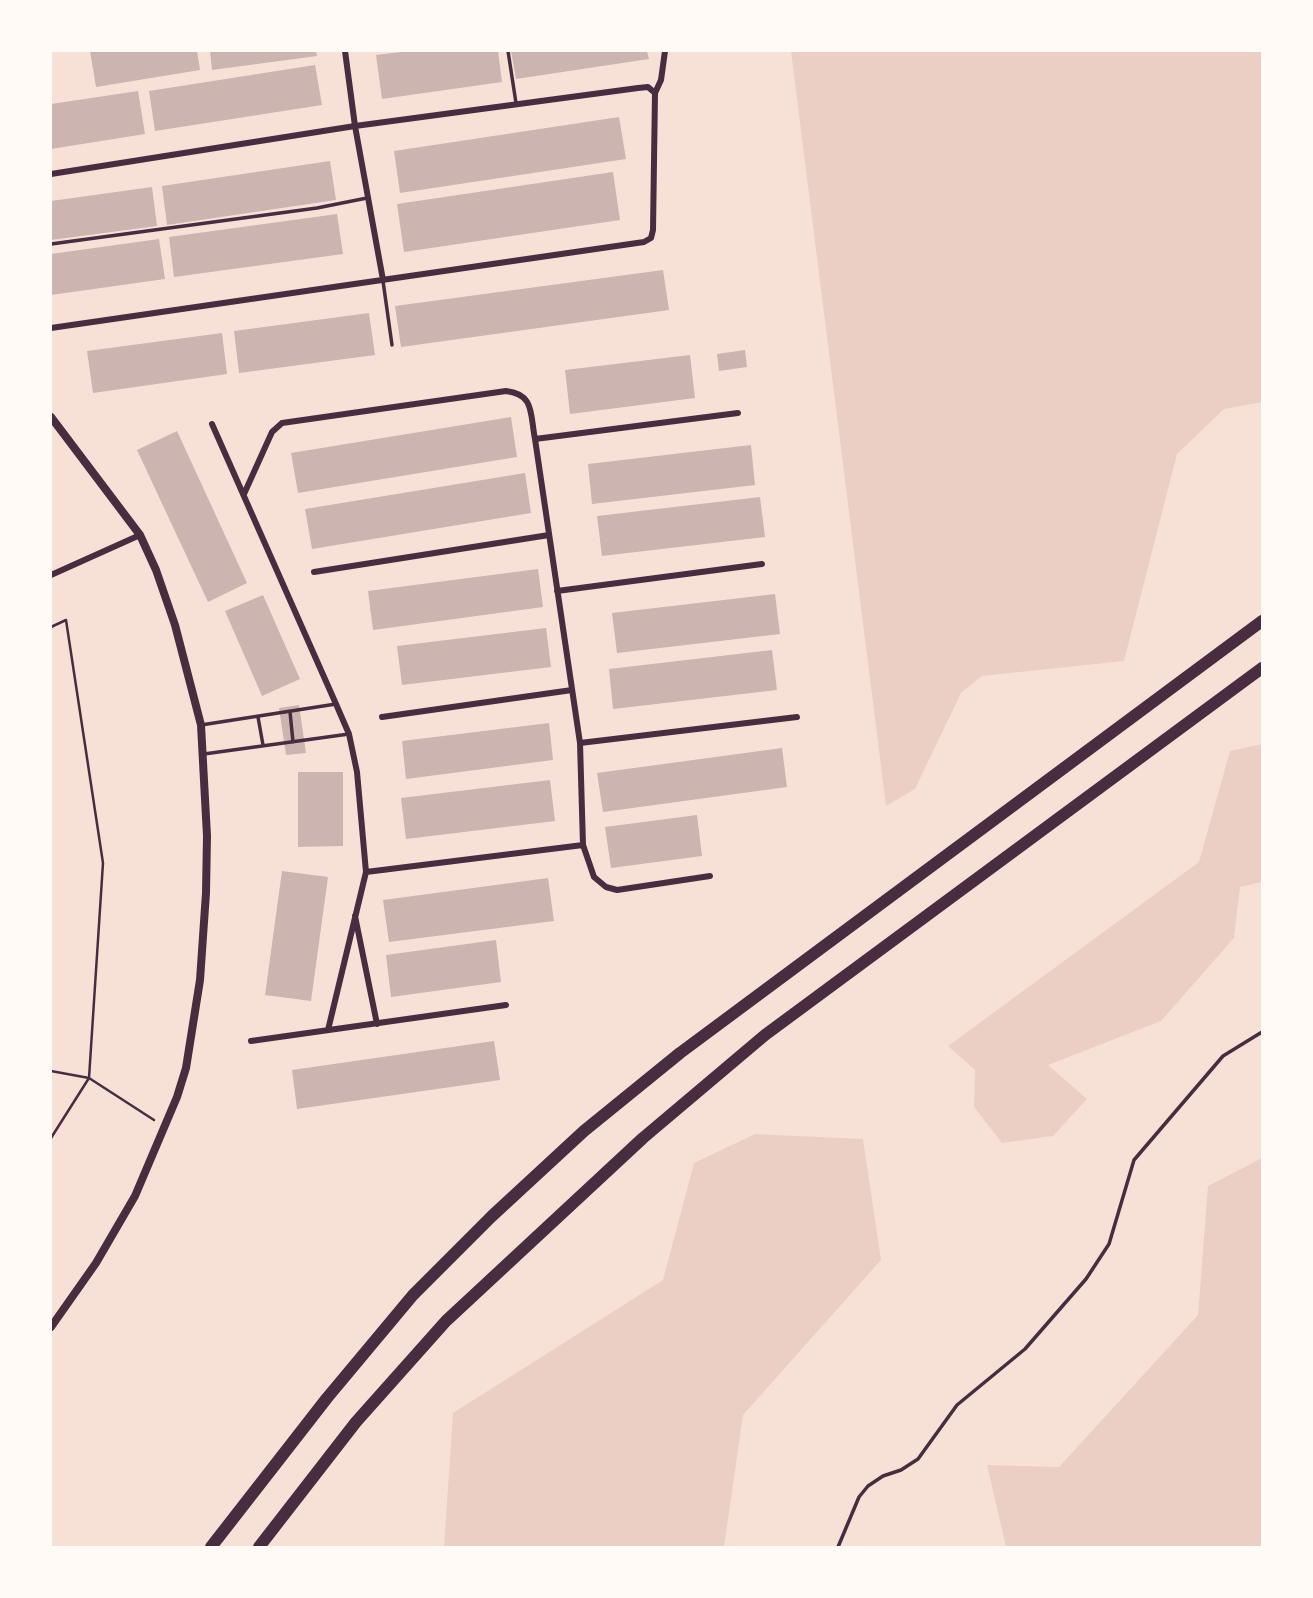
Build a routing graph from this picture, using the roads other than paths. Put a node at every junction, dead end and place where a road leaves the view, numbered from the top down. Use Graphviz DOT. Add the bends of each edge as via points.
graph roads {
  1 [pos="345,51"];
  2 [pos="508,51"];
  3 [pos="666,51"];
  4 [pos="655,93"];
  5 [pos="516,103"];
  6 [pos="355,126"];
  7 [pos="51,174"];
  8 [pos="368,198"];
  9 [pos="51,244"];
  10 [pos="383,280"];
  11 [pos="51,328"];
  12 [pos="393,345"];
  13 [pos="738,413"];
  14 [pos="51,417"];
  15 [pos="212,424"];
  16 [pos="535,439"];
  17 [pos="244,494"];
  18 [pos="140,535"];
  19 [pos="550,535"];
  20 [pos="762,564"];
  21 [pos="314,572"];
  22 [pos="51,575"];
  23 [pos="557,591"];
  24 [pos="1262,621"];
  25 [pos="1262,668"];
  26 [pos="572,690"];
  27 [pos="336,704"];
  28 [pos="290,712"];
  29 [pos="258,717"];
  30 [pos="382,717"];
  31 [pos="797,717"];
  32 [pos="201,724"];
  33 [pos="349,734"];
  34 [pos="293,741"];
  35 [pos="580,743"];
  36 [pos="263,746"];
  37 [pos="204,754"];
  38 [pos="583,845"];
  39 [pos="366,872"];
  40 [pos="710,876"];
  41 [pos="354,914"];
  42 [pos="506,1005"];
  43 [pos="377,1024"];
  44 [pos="328,1030"];
  45 [pos="1262,1032"];
  46 [pos="251,1041"];
  47 [pos="51,1327"];
  48 [pos="211,1547"];
  49 [pos="259,1547"];
  50 [pos="838,1547"];
  1 -- 6 [label="street"];
  2 -- 5 [label="lane"];
  3 -- 4 [label="street"];
  4 -- 5 [label="street" via="648,87"];
  4 -- 10 [label="street" via="651,238"];
  5 -- 6 [label="street"];
  6 -- 7 [label="street"];
  6 -- 8 [label="street"];
  8 -- 9 [label="lane"];
  8 -- 10 [label="street"];
  10 -- 11 [label="street"];
  10 -- 12 [label="lane"];
  13 -- 16 [label="street"];
  14 -- 18 [label="street"];
  15 -- 17 [label="street"];
  16 -- 17 [label="street" via="527,399 519,392 506,391 282,423 272,432"];
  16 -- 19 [label="street"];
  17 -- 27 [label="street"];
  18 -- 22 [label="street"];
  18 -- 32 [label="street" via="175,625"];
  19 -- 21 [label="street"];
  19 -- 23 [label="street"];
  20 -- 23 [label="street"];
  23 -- 26 [label="street"];
  24 -- 48 [label="highway" via="680,1053 584,1131 412,1295"];
  25 -- 49 [label="highway" via="765,1035 663,1121 446,1321 356,1422"];
  26 -- 30 [label="street"];
  26 -- 35 [label="street"];
  27 -- 28 [label="lane"];
  27 -- 33 [label="street"];
  28 -- 29 [label="lane"];
  28 -- 34 [label="lane"];
  29 -- 32 [label="lane"];
  29 -- 36 [label="lane"];
  31 -- 35 [label="street"];
  32 -- 37 [label="street"];
  33 -- 34 [label="lane"];
  33 -- 39 [label="street"];
  34 -- 36 [label="lane"];
  35 -- 38 [label="street"];
  36 -- 37 [label="lane"];
  37 -- 47 [label="street" via="206,893 200,980 186,1068 135,1196"];
  38 -- 39 [label="street"];
  38 -- 40 [label="street" via="594,877 617,890"];
  39 -- 41 [label="street"];
  41 -- 43 [label="street"];
  41 -- 44 [label="street"];
  42 -- 43 [label="street"];
  43 -- 44 [label="street"];
  44 -- 46 [label="street"];
  45 -- 50 [label="lane" via="1223,1056 1134,1160 1109,1244 1086,1279 1025,1349 957,1405 918,1459 868,1486"];
}
